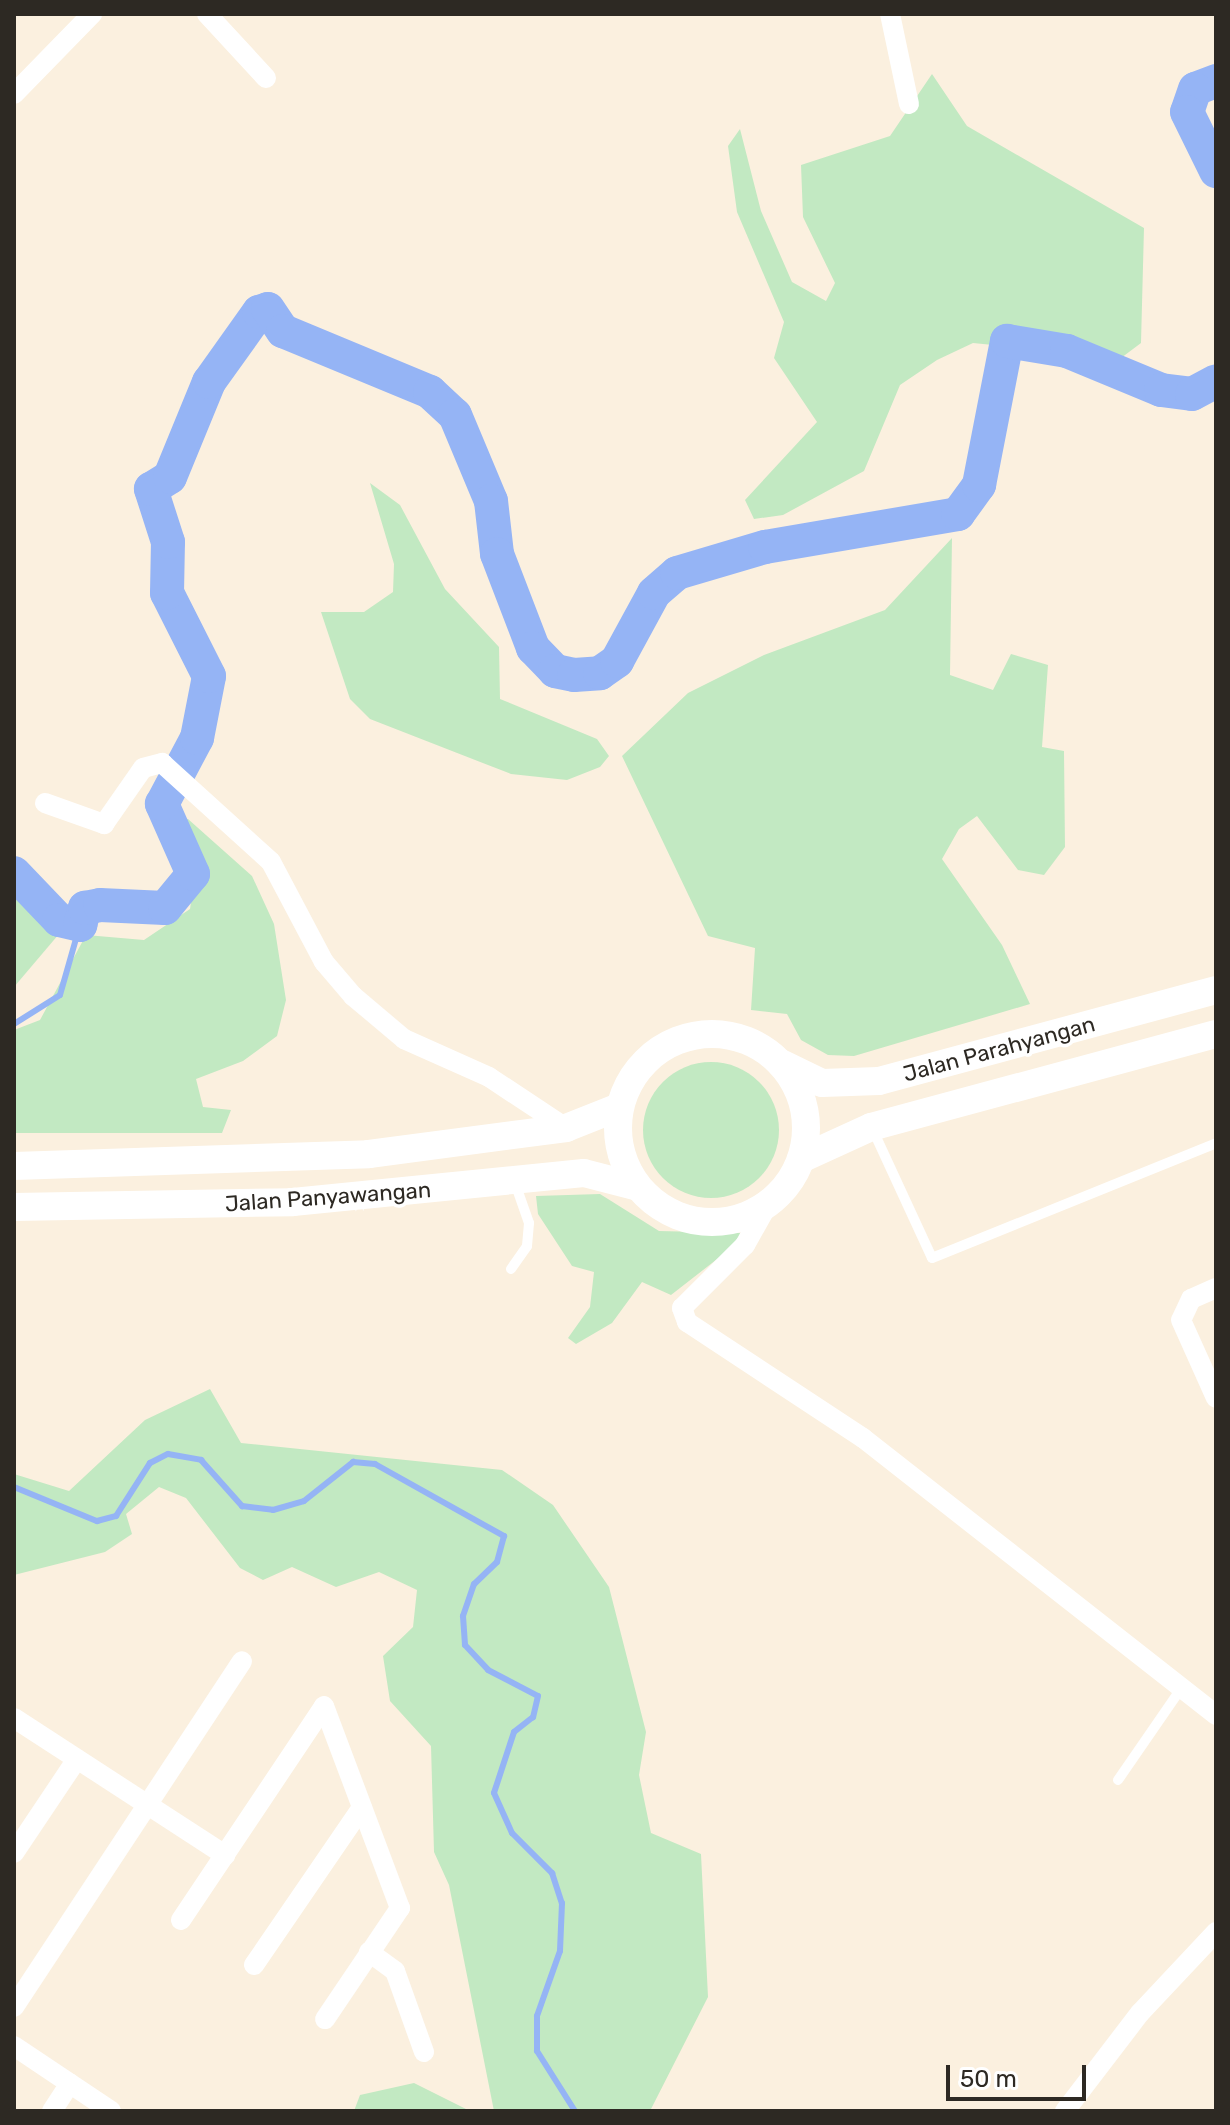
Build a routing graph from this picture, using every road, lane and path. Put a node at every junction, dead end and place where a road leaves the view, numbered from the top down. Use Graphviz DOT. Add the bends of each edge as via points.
graph roads {
  1 [pos="92,14"];
  2 [pos="207,14"];
  3 [pos="890,14"];
  4 [pos="266,78"];
  5 [pos="14,94"];
  6 [pos="909,104"];
  7 [pos="45,803"];
  8 [pos="1216,990"];
  9 [pos="1216,1034"];
  10 [pos="782,1064"];
  11 [pos="619,1107"];
  12 [pos="871,1127"];
  13 [pos="566,1128"];
  14 [pos="1216,1143"];
  15 [pos="801,1159"];
  16 [pos="14,1166"];
  17 [pos="514,1181"];
  18 [pos="638,1187"];
  19 [pos="768,1204"];
  20 [pos="14,1207"];
  21 [pos="511,1269"];
  22 [pos="1216,1288"];
  23 [pos="1216,1398"];
  24 [pos="242,1661"];
  25 [pos="1180,1690"];
  26 [pos="1216,1715"];
  27 [pos="14,1718"];
  28 [pos="77,1759"];
  29 [pos="1118,1780"];
  30 [pos="147,1805"];
  31 [pos="362,1807"];
  32 [pos="14,1853"];
  33 [pos="225,1855"];
  34 [pos="181,1920"];
  35 [pos="1216,1932"];
  36 [pos="369,1952"];
  37 [pos="254,1965"];
  38 [pos="14,2007"];
  39 [pos="325,2019"];
  40 [pos="14,2046"];
  41 [pos="424,2052"];
  42 [pos="70,2083"];
  43 [pos="52,2111"];
  44 [pos="111,2111"];
  45 [pos="1065,2111"];
  1 -- 5 [label="street"];
  2 -- 4 [label="street"];
  3 -- 6 [label="street"];
  7 -- 13 [label="street" via="104,824 143,768 162,763 271,862 324,962 353,996 404,1039 489,1077"];
  8 -- 10 [label="main road, Jalan Parahyangan" via="879,1081 822,1083"];
  9 -- 12 [label="main road, Jalan Parahyangan"];
  10 -- 11 [label="main road" via="759,1045 701,1033 648,1057"];
  10 -- 15 [label="main road" via="805,1109"];
  11 -- 13 [label="main road, Jalan Panyawangan"];
  11 -- 18 [label="main road" via="623,1163"];
  12 -- 14 [label="lane" via="932,1258"];
  12 -- 15 [label="main road, Jalan Parahyangan"];
  13 -- 16 [label="main road, Jalan Panyawangan" via="283,1160"];
  15 -- 19 [label="main road"];
  17 -- 18 [label="main road, Jalan Panyawangan" via="597,1173"];
  17 -- 20 [label="main road, Jalan Panyawangan" via="293,1202"];
  17 -- 21 [label="lane" via="529,1223 527,1246"];
  18 -- 19 [label="main road" via="659,1206 699,1221 742,1217"];
  19 -- 25 [label="street" via="745,1245 682,1308 687,1322 863,1438"];
  22 -- 23 [label="street" via="1191,1299 1181,1320"];
  24 -- 30 [label="street"];
  25 -- 26 [label="street"];
  25 -- 29 [label="lane"];
  27 -- 28 [label="street"];
  28 -- 30 [label="street"];
  28 -- 32 [label="street"];
  30 -- 33 [label="street"];
  30 -- 38 [label="street"];
  31 -- 33 [label="street" via="324,1706"];
  31 -- 36 [label="street" via="400,1908"];
  31 -- 37 [label="street"];
  33 -- 34 [label="street"];
  35 -- 45 [label="street" via="1140,2013"];
  36 -- 39 [label="street"];
  36 -- 41 [label="street" via="395,1971"];
  40 -- 42 [label="street"];
  42 -- 43 [label="street"];
  42 -- 44 [label="street"];
}
